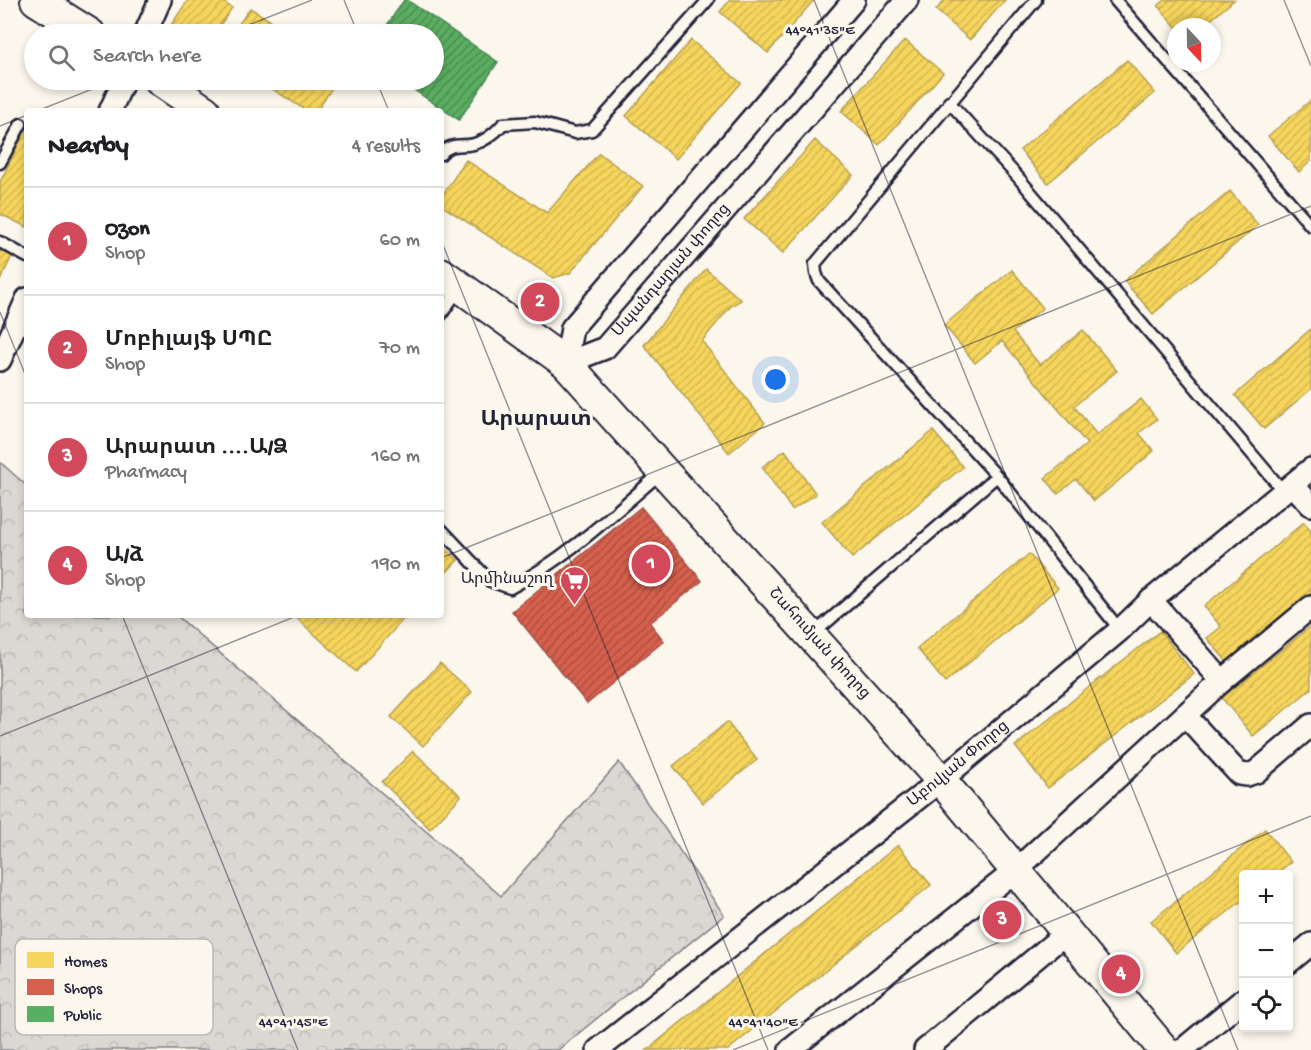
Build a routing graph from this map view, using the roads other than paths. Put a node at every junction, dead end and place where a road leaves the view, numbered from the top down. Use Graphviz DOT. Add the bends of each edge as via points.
graph roads {
  1 [pos="36,0"];
  2 [pos="160,0"];
  3 [pos="708,0"];
  4 [pos="854,0"];
  5 [pos="907,0"];
  6 [pos="1036,0"];
  7 [pos="1115,0"];
  8 [pos="74,24"];
  9 [pos="149,24"];
  10 [pos="119,90"];
  11 [pos="174,90"];
  12 [pos="950,102"];
  13 [pos="111,108"];
  14 [pos="201,108"];
  15 [pos="21,124"];
  16 [pos="444,149"];
  17 [pos="0,162"];
  18 [pos="1311,226"];
  19 [pos="0,242"];
  20 [pos="24,255"];
  21 [pos="451,280"];
  22 [pos="444,304"];
  23 [pos="24,307"];
  24 [pos="0,360"];
  25 [pos="566,363"];
  26 [pos="1311,469"];
  27 [pos="663,471"];
  28 [pos="997,476"];
  29 [pos="1289,488"];
  30 [pos="1311,505"];
  31 [pos="444,532"];
  32 [pos="1151,600"];
  33 [pos="1311,608"];
  34 [pos="1120,630"];
  35 [pos="811,636"];
  36 [pos="1222,681"];
  37 [pos="1185,715"];
  38 [pos="1311,725"];
  39 [pos="942,780"];
  40 [pos="1015,871"];
  41 [pos="1066,933"];
  42 [pos="1311,944"];
  43 [pos="1293,959"];
  44 [pos="1239,1003"];
  45 [pos="598,1050"];
  46 [pos="790,1050"];
  47 [pos="925,1050"];
  48 [pos="1164,1050"];
  49 [pos="1182,1050"];
  1 -- 8 [label="main road"];
  2 -- 9 [label="street"];
  3 -- 16 [label="lane" via="592,130 575,133 535,122 503,124 493,135 474,144"];
  4 -- 25 [label="street" via="572,328"];
  5 -- 25 [label="street, Սպանդարյան փողոց" via="605,348"];
  6 -- 12 [label="lane"];
  7 -- 18 [label="lane"];
  10 -- 13 [label="street"];
  11 -- 14 [label="main road"];
  12 -- 28 [label="lane" via="815,264 816,273 819,281"];
  12 -- 29 [label="lane"];
  15 -- 17 [label="lane"];
  19 -- 20 [label="lane"];
  21 -- 22 [label="lane"];
  21 -- 25 [label="main road, Շահումյան փողոց"];
  23 -- 24 [label="street"];
  25 -- 27 [label="main road, Շահումյան փողոց"];
  26 -- 29 [label="street, Աբովյան Փողոց"];
  27 -- 31 [label="lane" via="586,537 510,588 490,581"];
  27 -- 35 [label="main road, Շահումյան փողոց"];
  28 -- 34 [label="lane"];
  28 -- 35 [label="lane"];
  29 -- 30 [label="street"];
  29 -- 32 [label="street, Աբովյան Փողոց"];
  32 -- 34 [label="street, Աբովյան Փողոց"];
  32 -- 36 [label="street"];
  33 -- 36 [label="street"];
  34 -- 39 [label="street, Աբովյան Փողոց"];
  35 -- 39 [label="main road, Շահումյան փողոց"];
  36 -- 37 [label="street"];
  37 -- 38 [label="street" via="1239,774 1247,775 1256,772"];
  37 -- 40 [label="street"];
  39 -- 40 [label="main road, Շահումյան փողոց"];
  39 -- 45 [label="street, Աբովյան Փողոց"];
  40 -- 41 [label="main road, Շահումյան փողոց"];
  40 -- 46 [label="street"];
  41 -- 47 [label="street"];
  41 -- 48 [label="main road, Շահումյան փողոց"];
  42 -- 43 [label="street"];
  44 -- 49 [label="street"];
}
